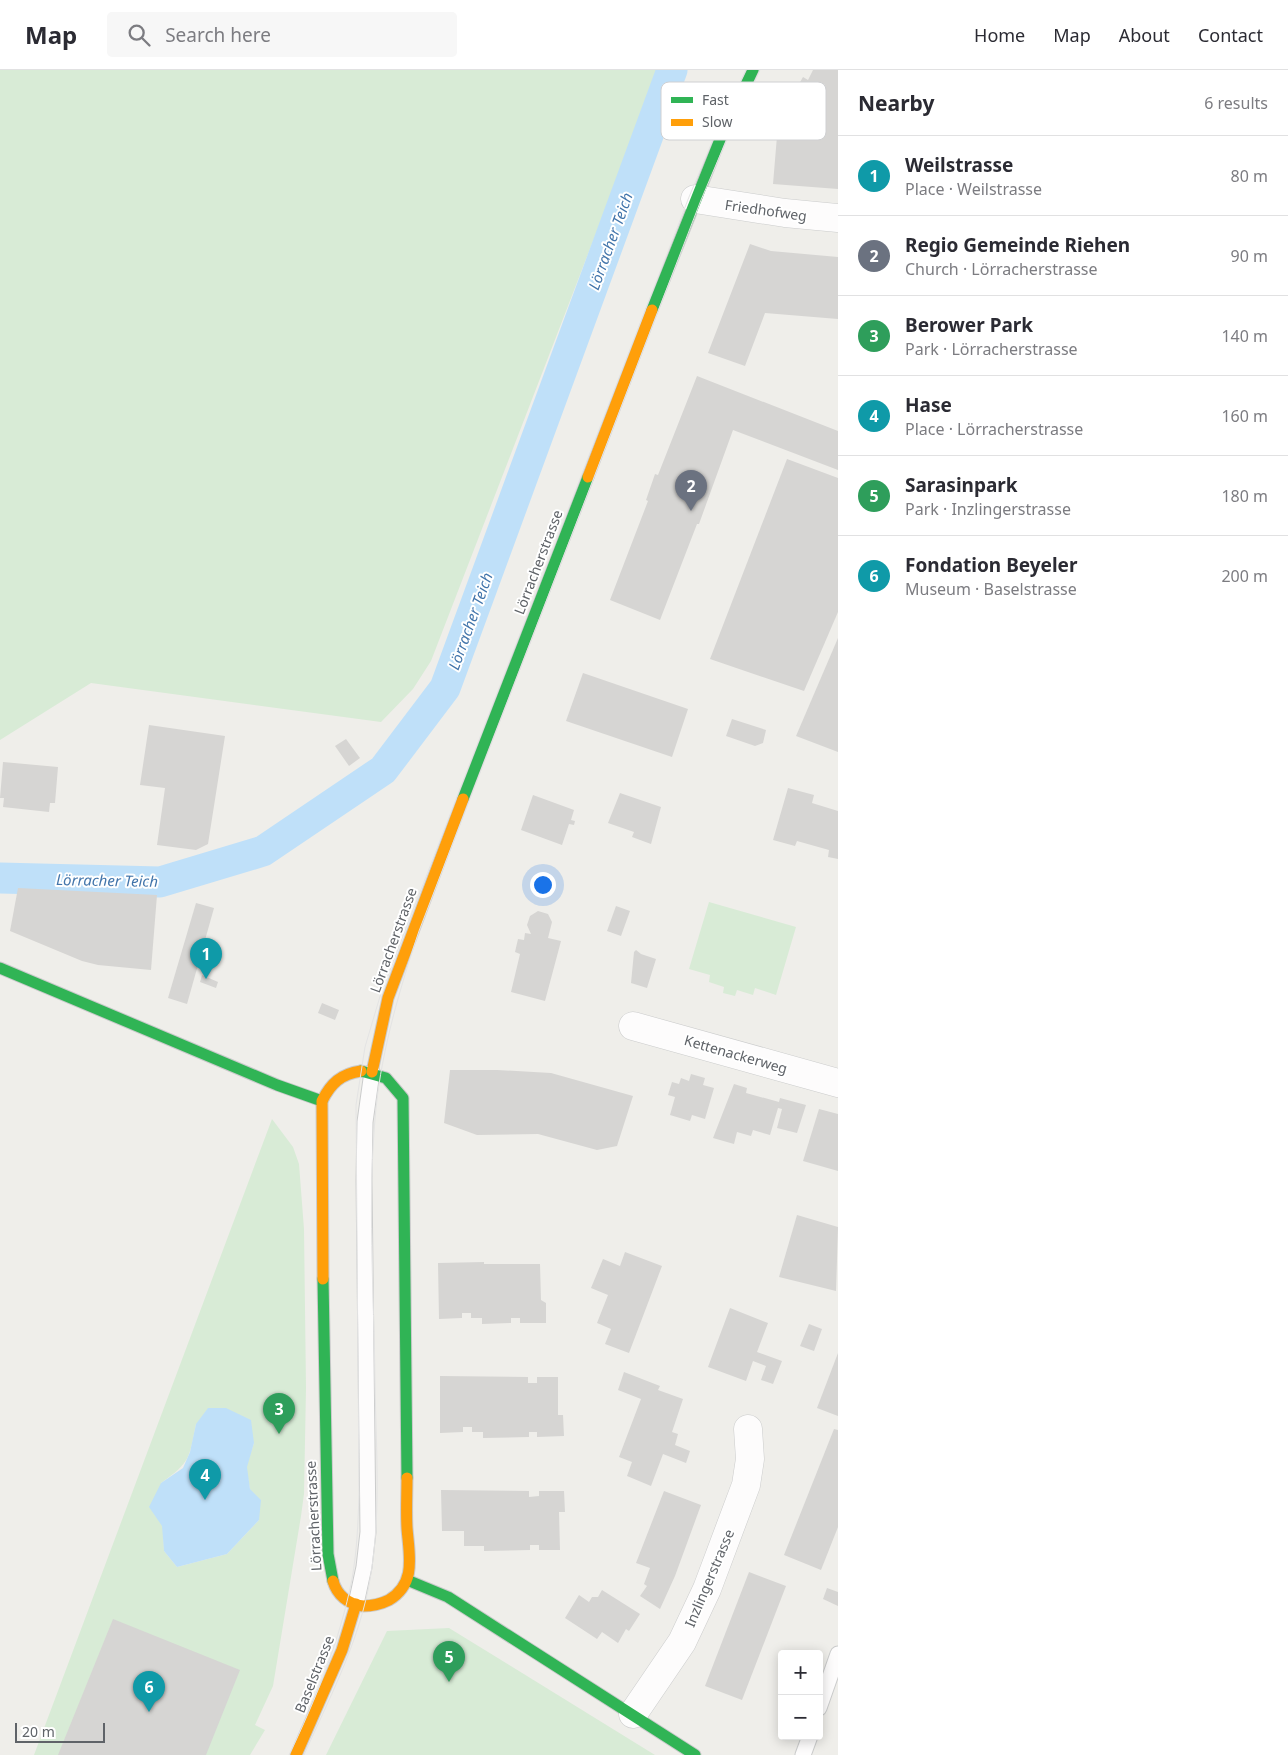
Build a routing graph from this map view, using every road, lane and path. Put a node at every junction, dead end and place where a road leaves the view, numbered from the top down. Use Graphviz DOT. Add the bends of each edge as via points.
graph roads {
  1 [pos="753,70"];
  2 [pos="747,82"];
  3 [pos="720,140"];
  4 [pos="695,199"];
  5 [pos="838,218"];
  6 [pos="0,968"];
  7 [pos="633,1026"];
  8 [pos="372,1072"];
  9 [pos="838,1083"];
  10 [pos="322,1101"];
  11 [pos="748,1429"];
  12 [pos="407,1580"];
  13 [pos="356,1604"];
  14 [pos="838,1654"];
  15 [pos="823,1697"];
  16 [pos="633,1714"];
  17 [pos="809,1740"];
  18 [pos="296,1755"];
  19 [pos="695,1755"];
  20 [pos="803,1755"];
  1 -- 2 [label="main road, Lörracherstrasse"];
  3 -- 4 [label="main road, Lörracherstrasse"];
  4 -- 5 [label="street, Friedhofweg"];
  4 -- 8 [label="main road, Lörracherstrasse" via="402,957 388,998"];
  6 -- 10 [label="main road"];
  7 -- 9 [label="street, Kettenackerweg"];
  8 -- 10 [label="main road" via="348,1073 337,1079"];
  8 -- 12 [label="main road" via="388,1079 403,1098 407,1528 411,1552"];
  8 -- 13 [label="lane" via="365,1122 364,1180 368,1532"];
  10 -- 13 [label="main road, Lörracherstrasse" via="328,1554 332,1580 340,1595"];
  11 -- 16 [label="street, Inzlingerstrasse" via="750,1459 746,1484 707,1589 682,1642"];
  12 -- 13 [label="main road" via="394,1596 376,1606"];
  12 -- 16 [label="main road" via="456,1602"];
  13 -- 18 [label="main road, Baselstrasse" via="342,1650"];
  14 -- 15 [label="lane"];
  16 -- 19 [label="main road"];
  17 -- 20 [label="lane"];
}
